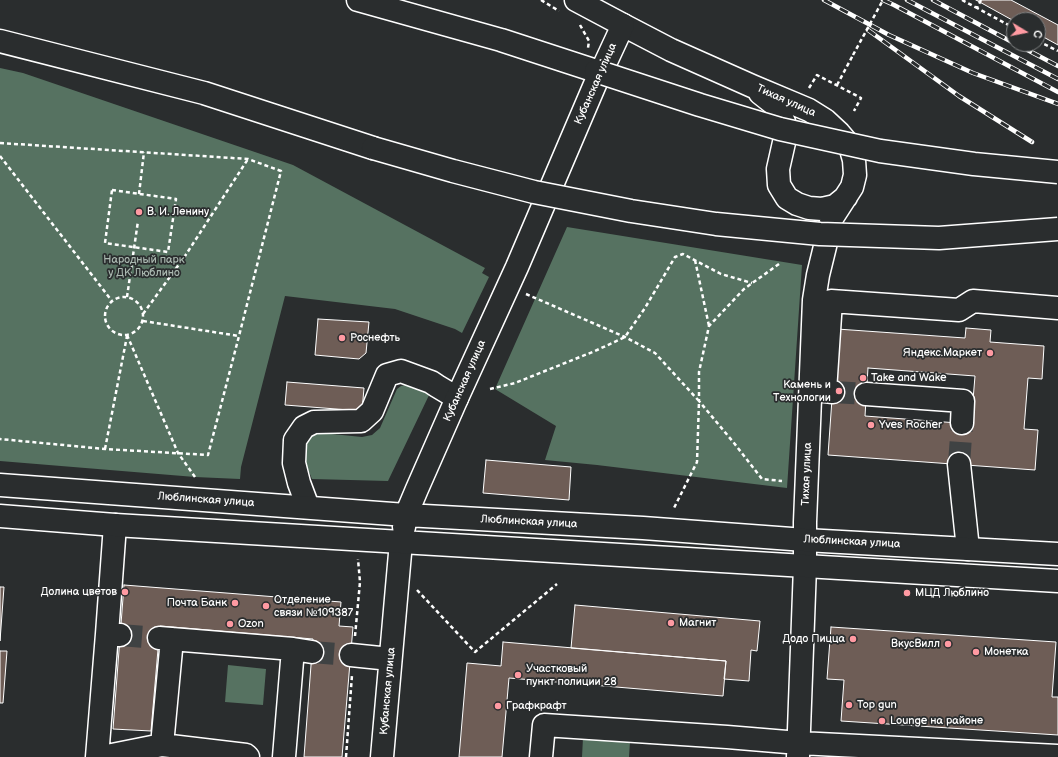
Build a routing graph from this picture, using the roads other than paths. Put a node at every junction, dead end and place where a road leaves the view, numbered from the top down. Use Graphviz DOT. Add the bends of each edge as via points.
graph roads {
  1 [pos="358,0"];
  2 [pos="567,4"];
  3 [pos="623,24"];
  4 [pos="0,41"];
  5 [pos="599,75"];
  6 [pos="752,86"];
  7 [pos="1058,172"];
  8 [pos="846,197"];
  9 [pos="1058,229"];
  10 [pos="1058,308"];
  11 [pos="833,392"];
  12 [pos="866,394"];
  13 [pos="457,398"];
  14 [pos="962,423"];
  15 [pos="958,464"];
  16 [pos="0,486"];
  17 [pos="308,507"];
  18 [pos="406,515"];
  19 [pos="0,516"];
  20 [pos="115,525"];
  21 [pos="805,540"];
  22 [pos="401,542"];
  23 [pos="968,549"];
  24 [pos="1058,554"];
  25 [pos="805,566"];
  26 [pos="1058,581"];
  27 [pos="351,655"];
  28 [pos="390,659"];
  29 [pos="162,745"];
  30 [pos="798,750"];
  31 [pos="1058,756"];
  32 [pos="97,757"];
  33 [pos="102,757"];
  34 [pos="248,757"];
  35 [pos="284,757"];
  36 [pos="382,757"];
  37 [pos="541,757"];
  1 -- 7 [label="main road, bridge" via="501,40 780,129 880,151"];
  2 -- 3 [label="main road, Тихая улица"];
  2 -- 5 [label="main road" via="584,13 603,34 603,56"];
  3 -- 5 [label="main road, Кубанская улица"];
  3 -- 6 [label="main road, Тихая улица" via="671,50"];
  4 -- 9 [label="main road, bridge" via="204,93 453,171 534,192 631,211 716,224 820,234 939,238"];
  5 -- 13 [label="main road, Кубанская улица"];
  6 -- 8 [label="main road, Тихая улица" via="809,110 839,133 850,146 854,160 855,175"];
  6 -- 8 [label="main road, Тихая улица" via="774,104 784,122 785,138 778,169 779,186 787,198 809,208 822,209 835,206"];
  8 -- 21 [label="main road, Тихая улица" via="832,218 814,300"];
  10 -- 11 [label="main road" via="972,302 959,310 831,301 824,391"];
  12 -- 14 [label="main road" via="963,401"];
  13 -- 17 [label="main road" via="431,382 401,371 387,375 372,410 361,421 314,422 304,428 295,440 294,463"];
  13 -- 18 [label="main road, Кубанская улица"];
  15 -- 23 [label="main road"];
  16 -- 17 [label="main road, Люблинская улица"];
  17 -- 18 [label="main road, Люблинская улица"];
  18 -- 21 [label="main road, Люблинская улица"];
  18 -- 22 [label="main road, Кубанская улица"];
  19 -- 20 [label="main road"];
  20 -- 22 [label="main road"];
  20 -- 32 [label="main road" via="114,634"];
  21 -- 23 [label="main road, Люблинская улица"];
  21 -- 25 [label="main road, Тихая улица"];
  22 -- 25 [label="main road"];
  22 -- 28 [label="main road, Кубанская улица"];
  23 -- 24 [label="main road, Люблинская улица"];
  25 -- 26 [label="main road"];
  25 -- 30 [label="main road, Тихая улица"];
  27 -- 28 [label="main road"];
  28 -- 36 [label="main road, Кубанская улица"];
  29 -- 33 [label="main road"];
  29 -- 34 [label="main road"];
  29 -- 35 [label="main road" via="165,639 303,651"];
  30 -- 31 [label="main road"];
  30 -- 37 [label="main road" via="734,737 544,724"];
}
